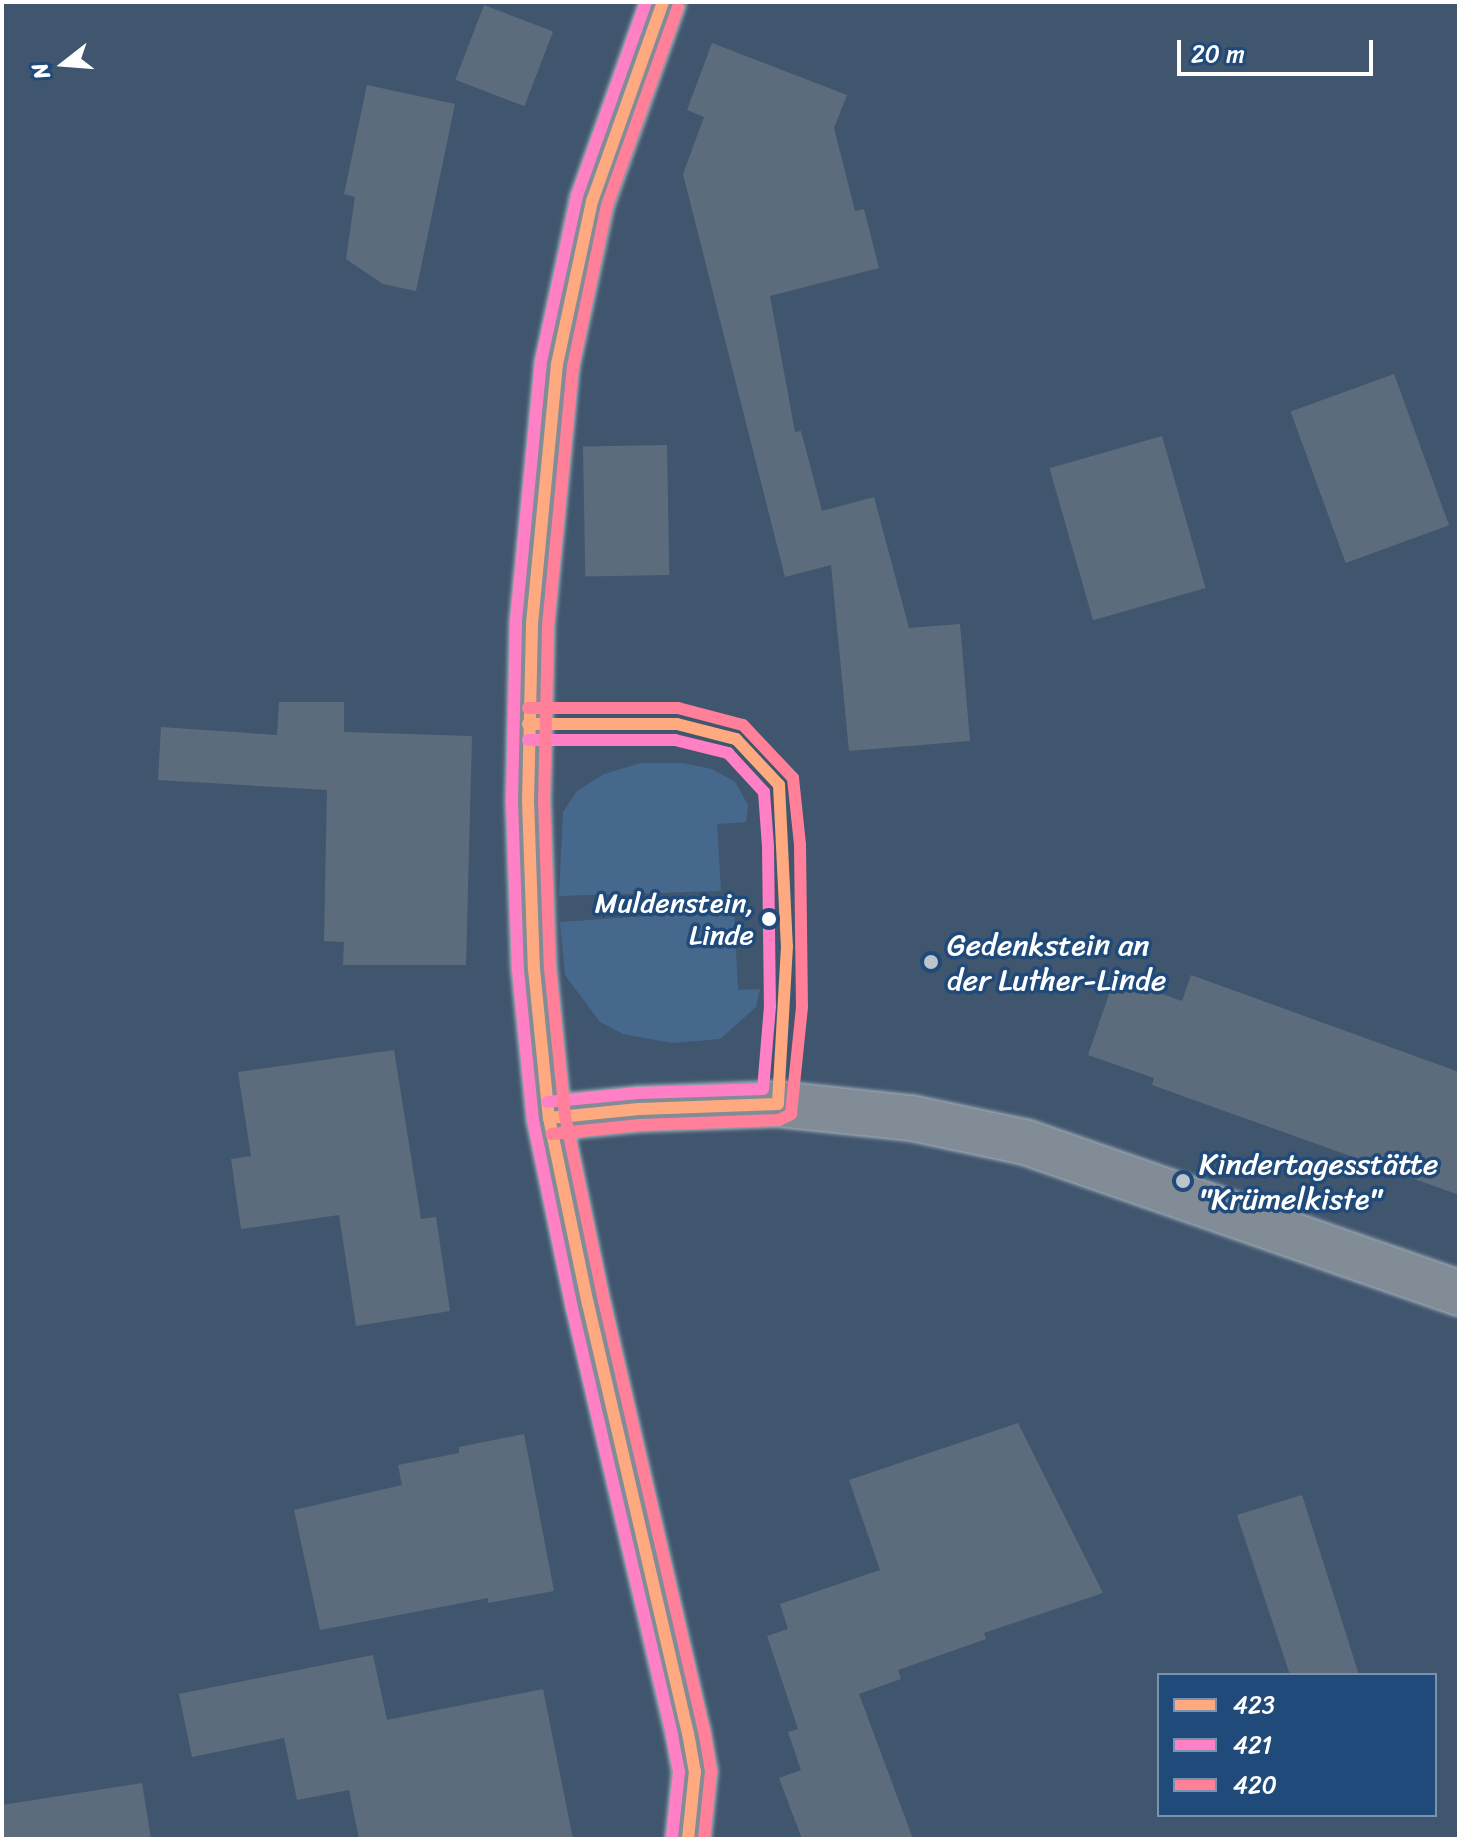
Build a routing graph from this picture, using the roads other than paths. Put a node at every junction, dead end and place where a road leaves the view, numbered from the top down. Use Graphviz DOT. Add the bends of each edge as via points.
graph roads {
  1 [pos="663,2"];
  2 [pos="549,1118"];
  3 [pos="1459,1293"];
  4 [pos="688,1839"];
  1 -- 2 [label="main road" via="592,201 557,364 548,442 532,625 528,800 534,969"];
  2 -- 3 [label="main road" via="778,1104 911,1118 1025,1142"];
  2 -- 4 [label="main road" via="688,1733 695,1771"];
}
